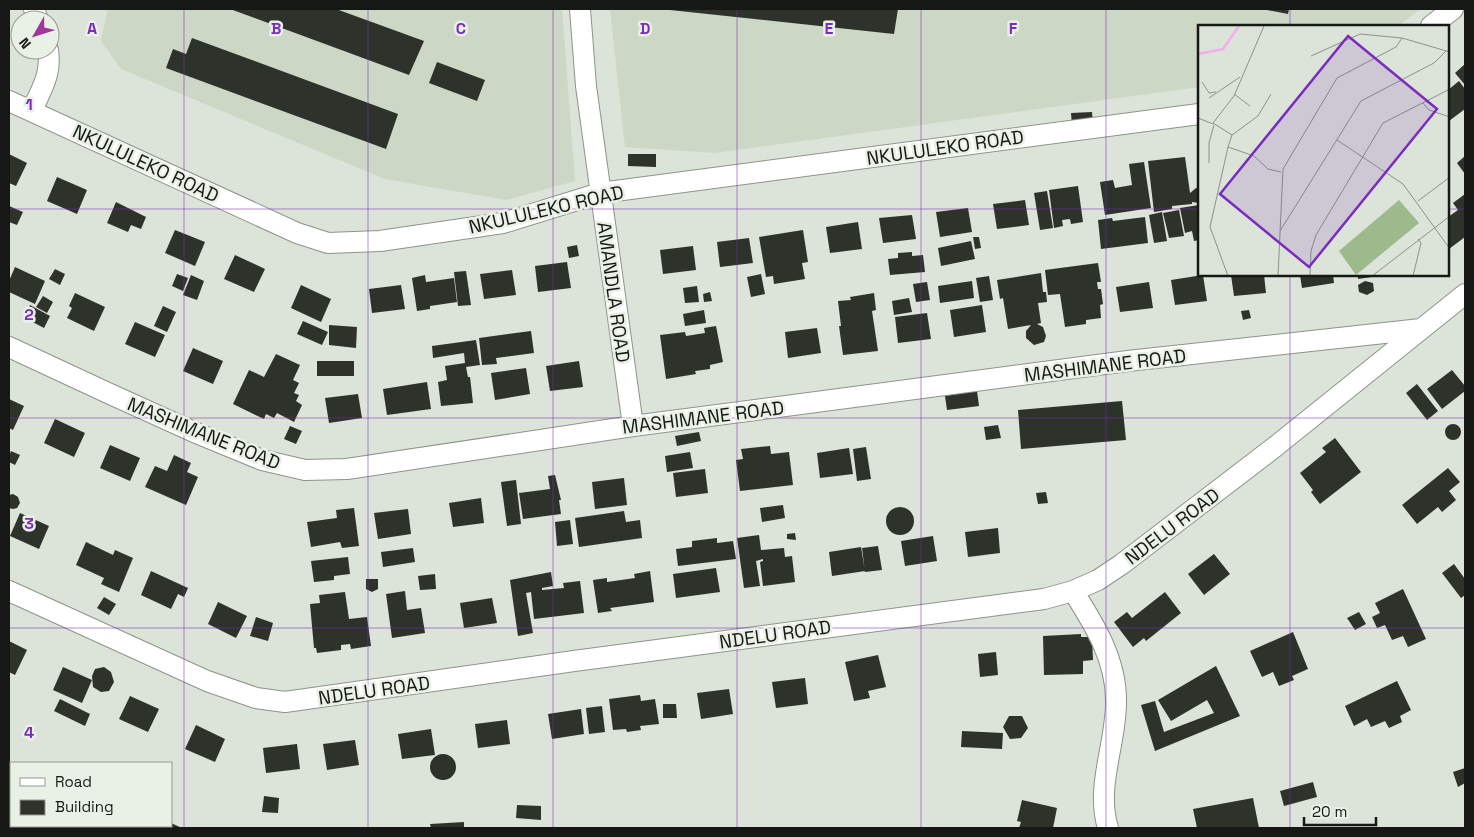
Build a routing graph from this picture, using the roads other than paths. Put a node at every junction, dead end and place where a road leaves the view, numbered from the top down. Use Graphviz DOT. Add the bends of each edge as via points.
graph roads {
  1 [pos="580,9"];
  2 [pos="1453,9"];
  3 [pos="1432,25"];
  4 [pos="49,60"];
  5 [pos="9,101"];
  6 [pos="32,111"];
  7 [pos="1198,114"];
  8 [pos="600,193"];
  9 [pos="1465,294"];
  10 [pos="1421,329"];
  11 [pos="9,347"];
  12 [pos="633,426"];
  13 [pos="9,591"];
  14 [pos="1073,591"];
  15 [pos="1108,828"];
  1 -- 8 [label="street, AMANDLA ROAD"];
  2 -- 3 [label="street"];
  4 -- 6 [label="street" via="46,81"];
  5 -- 6 [label="street, NKULULEKO ROAD"];
  6 -- 8 [label="street, NKULULEKO ROAD" via="297,232 328,243 380,241 503,223"];
  7 -- 8 [label="street, NKULULEKO ROAD"];
  8 -- 12 [label="street, AMANDLA ROAD"];
  9 -- 10 [label="street, NDELU ROAD"];
  10 -- 12 [label="street, MASHIMANE ROAD" via="1128,362"];
  10 -- 14 [label="street, NDELU ROAD" via="1122,564"];
  11 -- 12 [label="street, MASHIMANE ROAD" via="194,432 262,460 305,470 347,469"];
  13 -- 14 [label="street, NDELU ROAD" via="207,681 256,698 285,702 1044,599"];
  14 -- 15 [label="street" via="1094,624 1115,679 1116,702 1103,802"];
}
